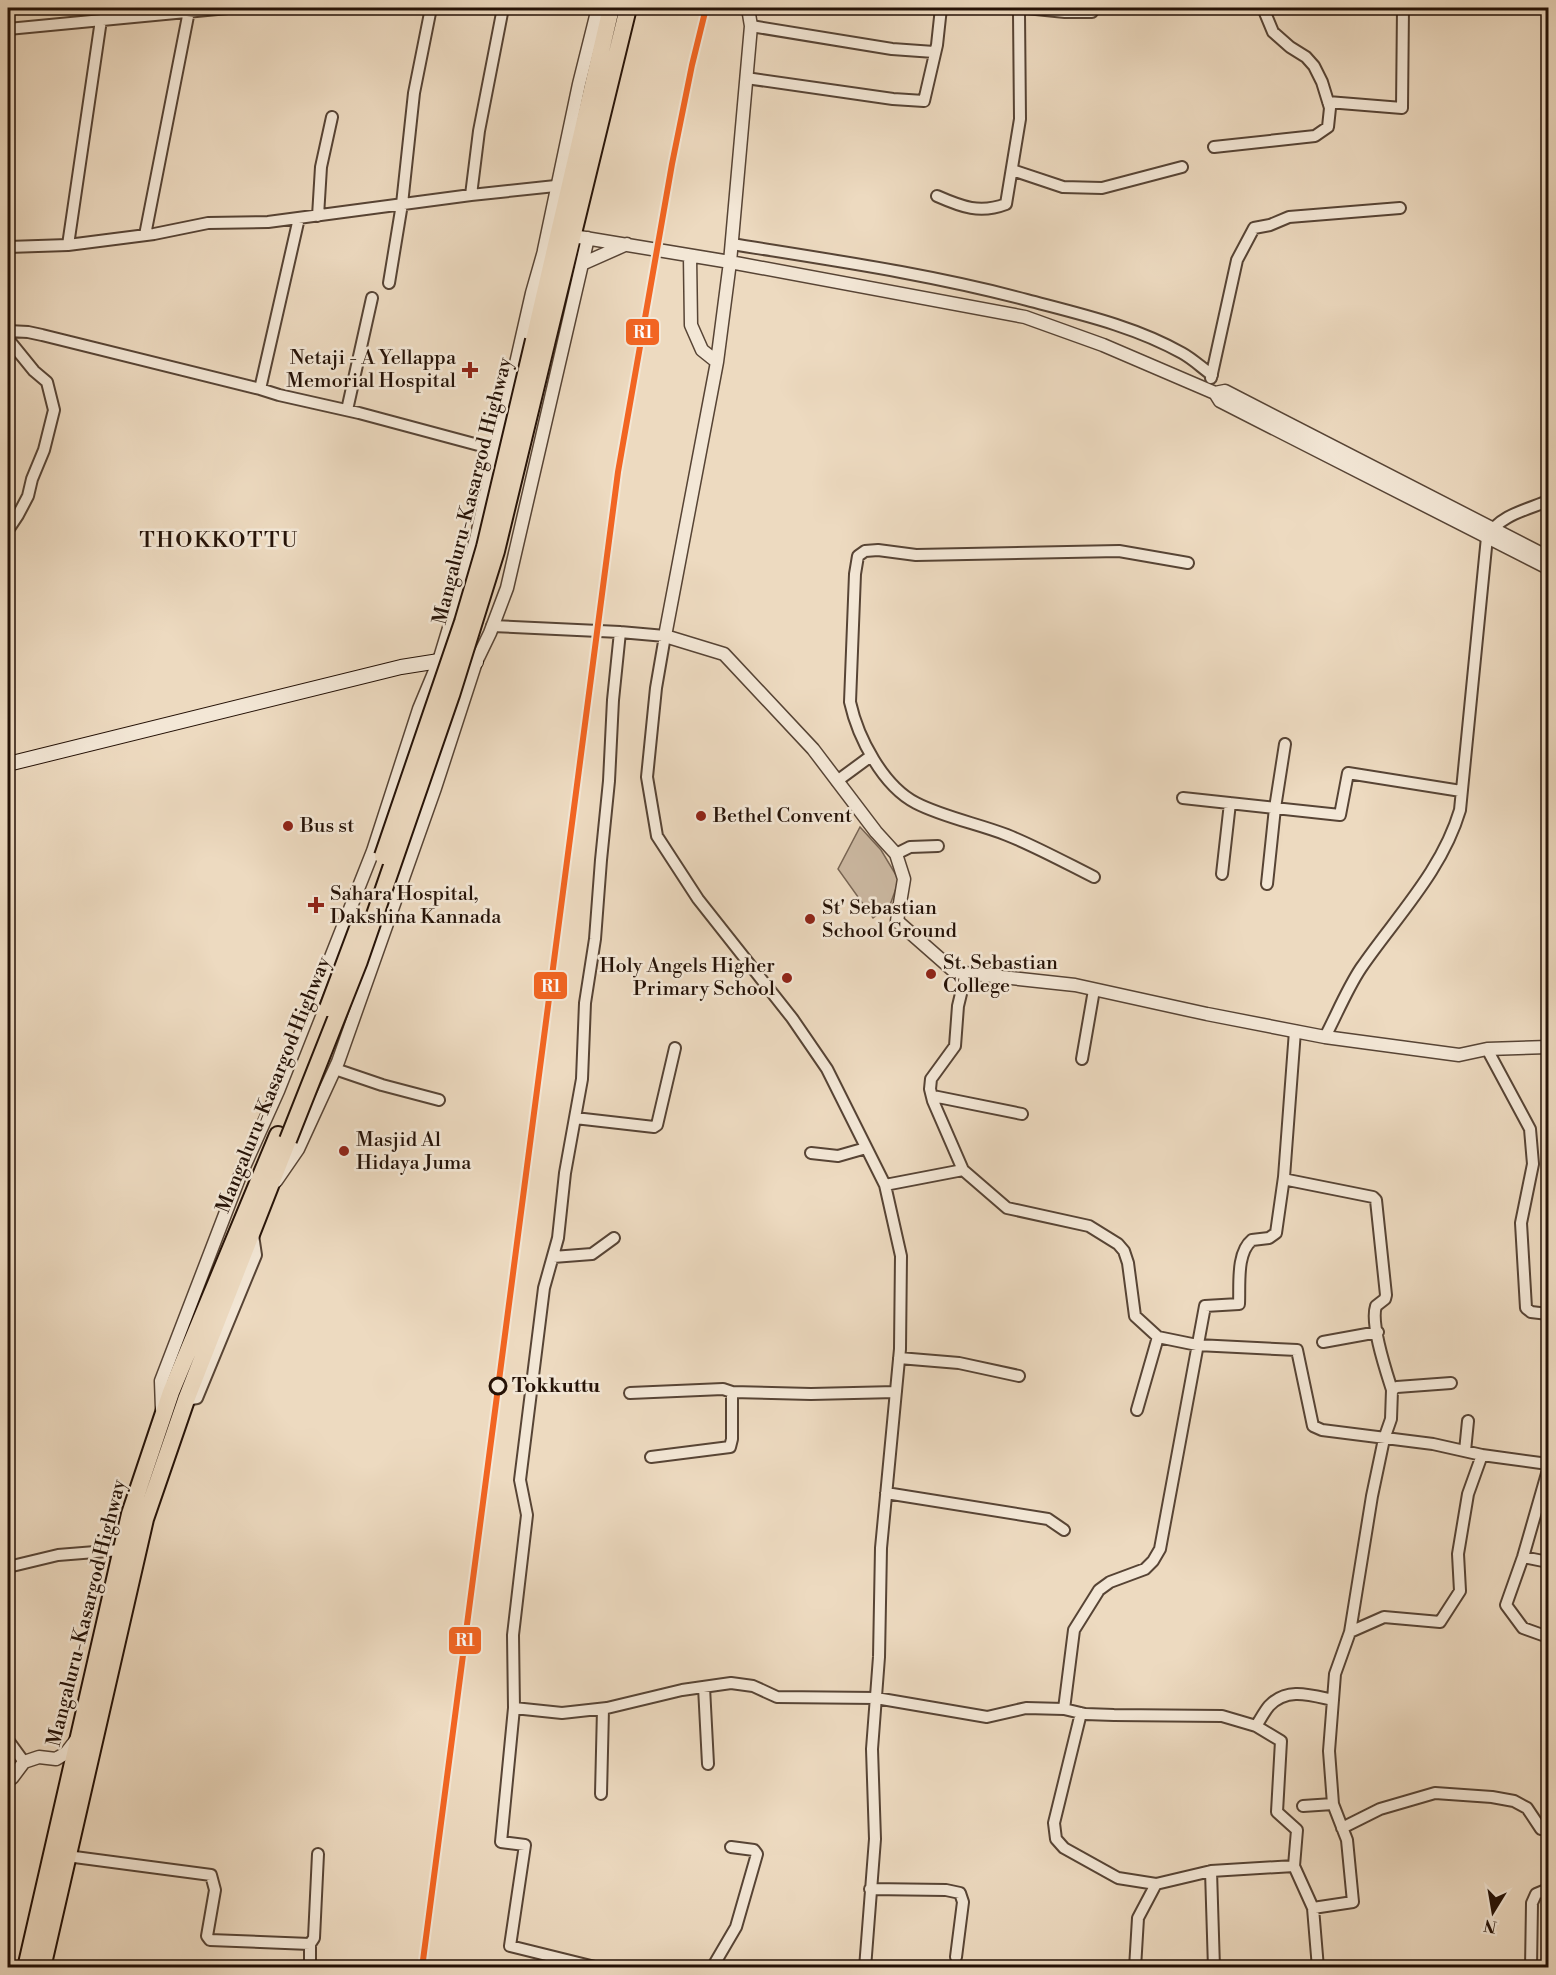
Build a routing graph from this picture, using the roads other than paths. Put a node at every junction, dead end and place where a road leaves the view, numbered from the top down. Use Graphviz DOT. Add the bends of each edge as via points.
graph roads {
  1 [pos="228,8"];
  2 [pos="431,8"];
  3 [pos="504,8"];
  4 [pos="598,8"];
  5 [pos="611,8"];
  6 [pos="628,8"];
  7 [pos="748,8"];
  8 [pos="941,8"];
  9 [pos="1024,8"];
  10 [pos="1263,8"];
  11 [pos="1403,8"];
  12 [pos="189,11"];
  13 [pos="1092,12"];
  14 [pos="122,13"];
  15 [pos="101,20"];
  16 [pos="751,26"];
  17 [pos="8,29"];
  18 [pos="934,52"];
  19 [pos="746,78"];
  20 [pos="1328,102"];
  21 [pos="332,117"];
  22 [pos="1214,147"];
  23 [pos="1182,167"];
  24 [pos="1012,170"];
  25 [pos="562,185"];
  26 [pos="471,195"];
  27 [pos="937,196"];
  28 [pos="402,204"];
  29 [pos="1400,208"];
  30 [pos="318,216"];
  31 [pos="299,218"];
  32 [pos="145,235"];
  33 [pos="573,236"];
  34 [pos="632,244"];
  35 [pos="732,244"];
  36 [pos="68,245"];
  37 [pos="8,247"];
  38 [pos="544,252"];
  39 [pos="690,256"];
  40 [pos="730,262"];
  41 [pos="582,264"];
  42 [pos="389,283"];
  43 [pos="372,298"];
  44 [pos="8,331"];
  45 [pos="8,339"];
  46 [pos="717,362"];
  47 [pos="1212,375"];
  48 [pos="260,388"];
  49 [pos="1212,392"];
  50 [pos="347,410"];
  51 [pos="497,450"];
  52 [pos="1548,501"];
  53 [pos="8,530"];
  54 [pos="1489,532"];
  55 [pos="1548,557"];
  56 [pos="1188,563"];
  57 [pos="1548,568"];
  58 [pos="492,626"];
  59 [pos="620,632"];
  60 [pos="665,636"];
  61 [pos="439,661"];
  62 [pos="476,662"];
  63 [pos="1286,744"];
  64 [pos="871,756"];
  65 [pos="8,764"];
  66 [pos="837,781"];
  67 [pos="1461,791"];
  68 [pos="1182,798"];
  69 [pos="1230,803"];
  70 [pos="1275,808"];
  71 [pos="938,846"];
  72 [pos="896,854"];
  73 [pos="1222,874"];
  74 [pos="1094,877"];
  75 [pos="1267,884"];
  76 [pos="966,973"];
  77 [pos="1094,990"];
  78 [pos="1295,1031"];
  79 [pos="1325,1037"];
  80 [pos="1548,1047"];
  81 [pos="675,1048"];
  82 [pos="1487,1049"];
  83 [pos="1082,1059"];
  84 [pos="335,1069"];
  85 [pos="933,1096"];
  86 [pos="439,1100"];
  87 [pos="1022,1114"];
  88 [pos="575,1118"];
  89 [pos="283,1137"];
  90 [pos="866,1148"];
  91 [pos="811,1153"];
  92 [pos="963,1170"];
  93 [pos="1284,1176"];
  94 [pos="885,1185"];
  95 [pos="269,1189"];
  96 [pos="614,1238"];
  97 [pos="553,1257"];
  98 [pos="1548,1314"];
  99 [pos="1378,1332"];
  100 [pos="1158,1337"];
  101 [pos="1323,1342"];
  102 [pos="1197,1345"];
  103 [pos="899,1358"];
  104 [pos="1019,1376"];
  105 [pos="1451,1383"];
  106 [pos="1392,1390"];
  107 [pos="732,1392"];
  108 [pos="896,1392"];
  109 [pos="630,1393"];
  110 [pos="1137,1410"];
  111 [pos="163,1420"];
  112 [pos="1468,1420"];
  113 [pos="1384,1439"];
  114 [pos="1465,1451"];
  115 [pos="1482,1455"];
  116 [pos="651,1457"];
  117 [pos="1548,1464"];
  118 [pos="1548,1470"];
  119 [pos="886,1493"];
  120 [pos="1064,1530"];
  121 [pos="120,1550"];
  122 [pos="1523,1557"];
  123 [pos="1548,1562"];
  124 [pos="8,1568"];
  125 [pos="1350,1632"];
  126 [pos="1548,1636"];
  127 [pos="704,1687"];
  128 [pos="876,1698"];
  129 [pos="1332,1700"];
  130 [pos="514,1708"];
  131 [pos="603,1709"];
  132 [pos="1064,1709"];
  133 [pos="1081,1713"];
  134 [pos="1256,1726"];
  135 [pos="8,1740"];
  136 [pos="85,1741"];
  137 [pos="24,1762"];
  138 [pos="708,1764"];
  139 [pos="8,1778"];
  140 [pos="601,1794"];
  141 [pos="1333,1804"];
  142 [pos="1303,1806"];
  143 [pos="1342,1828"];
  144 [pos="1548,1830"];
  145 [pos="731,1847"];
  146 [pos="318,1854"];
  147 [pos="67,1856"];
  148 [pos="1294,1866"];
  149 [pos="1211,1870"];
  150 [pos="1156,1884"];
  151 [pos="870,1889"];
  152 [pos="1548,1889"];
  153 [pos="1313,1908"];
  154 [pos="310,1944"];
  155 [pos="956,1957"];
  156 [pos="594,1967"];
  157 [pos="26,1968"];
  158 [pos="42,1968"];
  159 [pos="310,1968"];
  160 [pos="712,1968"];
  161 [pos="865,1968"];
  162 [pos="1135,1968"];
  163 [pos="1214,1968"];
  164 [pos="1318,1968"];
  165 [pos="1531,1968"];
  1 -- 12 [label="street"];
  2 -- 28 [label="street" via="414,93"];
  3 -- 26 [label="street" via="479,131"];
  4 -- 25 [label="street"];
  5 -- 25 [label="highway, Mangaluru-Kasargod Highway"];
  6 -- 33 [label="highway, Mangaluru-Kasargod Highway"];
  7 -- 16 [label="street"];
  8 -- 18 [label="street"];
  9 -- 13 [label="street"];
  9 -- 24 [label="street" via="1019,14 1020,119"];
  10 -- 20 [label="street" via="1273,32 1314,66"];
  11 -- 20 [label="street" via="1402,108"];
  12 -- 14 [label="street"];
  12 -- 32 [label="street"];
  14 -- 15 [label="street"];
  15 -- 17 [label="street"];
  15 -- 36 [label="street"];
  16 -- 18 [label="street"];
  16 -- 19 [label="street"];
  18 -- 19 [label="street" via="924,101"];
  19 -- 35 [label="street"];
  20 -- 22 [label="street" via="1328,127 1315,136"];
  21 -- 30 [label="street" via="321,167"];
  23 -- 24 [label="street" via="1102,188 1063,187"];
  24 -- 27 [label="street" via="1006,204 991,209 963,207"];
  25 -- 26 [label="street"];
  25 -- 33 [label="highway, Mangaluru-Kasargod Highway"];
  25 -- 38 [label="street"];
  26 -- 28 [label="street"];
  28 -- 30 [label="street"];
  28 -- 42 [label="street"];
  29 -- 47 [label="street" via="1289,217 1254,228 1237,260"];
  30 -- 31 [label="street"];
  31 -- 32 [label="street" via="208,223"];
  31 -- 48 [label="street"];
  32 -- 36 [label="street"];
  33 -- 34 [label="street"];
  33 -- 38 [label="street"];
  33 -- 41 [label="street"];
  33 -- 89 [label="highway, Mangaluru-Kasargod Highway, bridge" via="540,342 496,550 451,695 359,961"];
  34 -- 39 [label="street"];
  34 -- 41 [label="street"];
  35 -- 40 [label="street"];
  35 -- 47 [label="street" via="921,274 1076,312 1152,339 1183,354"];
  36 -- 37 [label="street"];
  38 -- 51 [label="street"];
  39 -- 40 [label="street"];
  39 -- 46 [label="street" via="691,325 702,350"];
  40 -- 46 [label="street"];
  40 -- 49 [label="street" via="1025,317 1103,345"];
  41 -- 58 [label="street" via="519,543"];
  43 -- 50 [label="street"];
  44 -- 48 [label="street" via="28,332"];
  45 -- 53 [label="street" via="47,382 54,410 28,496"];
  46 -- 60 [label="street"];
  47 -- 49 [label="street"];
  48 -- 50 [label="street"];
  49 -- 54 [label="street" via="1225,391"];
  50 -- 51 [label="street"];
  51 -- 61 [label="street" via="476,539"];
  52 -- 54 [label="street" via="1520,510"];
  54 -- 55 [label="street"];
  54 -- 57 [label="street"];
  54 -- 67 [label="street"];
  56 -- 64 [label="street" via="1119,551 916,555 865,551 858,556 855,574 850,702"];
  58 -- 59 [label="street"];
  58 -- 62 [label="street"];
  59 -- 60 [label="street"];
  59 -- 88 [label="street" via="595,939"];
  60 -- 66 [label="street" via="724,654 813,749"];
  60 -- 90 [label="street" via="647,777 657,836 698,899 827,1068"];
  61 -- 62 [label="main road"];
  61 -- 65 [label="main road"];
  61 -- 111 [label="street" via="419,708 373,851 161,1381"];
  62 -- 84 [label="street"];
  63 -- 70 [label="street"];
  64 -- 66 [label="street"];
  64 -- 74 [label="street" via="896,790 916,804 1009,836"];
  66 -- 72 [label="street"];
  67 -- 70 [label="street" via="1348,773 1340,815"];
  67 -- 79 [label="street" via="1455,827 1438,860 1360,970"];
  68 -- 69 [label="street"];
  69 -- 70 [label="street"];
  69 -- 73 [label="street"];
  70 -- 75 [label="street"];
  71 -- 72 [label="street" via="910,847"];
  72 -- 76 [label="street" via="904,879 897,921 955,972"];
  76 -- 77 [label="street"];
  76 -- 85 [label="street" via="955,1046 931,1079"];
  77 -- 78 [label="street"];
  77 -- 83 [label="street"];
  78 -- 79 [label="street"];
  78 -- 93 [label="street"];
  79 -- 82 [label="street" via="1459,1055"];
  80 -- 82 [label="street"];
  81 -- 88 [label="street" via="657,1125"];
  82 -- 98 [label="street" via="1530,1129 1533,1164 1521,1222 1526,1308"];
  84 -- 86 [label="street"];
  84 -- 95 [label="street" via="298,1149"];
  85 -- 87 [label="street"];
  85 -- 92 [label="street"];
  88 -- 97 [label="street"];
  89 -- 95 [label="highway, Mangaluru-Kasargod Highway"];
  89 -- 111 [label="highway, Mangaluru-Kasargod Highway" via="171,1392"];
  90 -- 91 [label="street" via="838,1156"];
  90 -- 94 [label="street"];
  92 -- 94 [label="street"];
  92 -- 100 [label="street" via="1007,1208 1089,1226 1118,1244 1128,1263 1135,1316"];
  93 -- 99 [label="street" via="1375,1198 1386,1296 1375,1309"];
  93 -- 102 [label="street" via="1276,1233 1248,1243 1242,1261 1239,1304 1205,1306"];
  94 -- 103 [label="street" via="901,1256"];
  95 -- 136 [label="highway, Mangaluru-Kasargod Highway" via="186,1400 145,1519"];
  96 -- 97 [label="street" via="592,1254"];
  97 -- 130 [label="street" via="544,1288 520,1480 527,1515 513,1635"];
  99 -- 101 [label="street"];
  99 -- 106 [label="street" via="1383,1366"];
  100 -- 102 [label="street"];
  100 -- 110 [label="street"];
  102 -- 113 [label="street" via="1297,1350 1313,1426"];
  102 -- 132 [label="street" via="1160,1548 1145,1569 1099,1590 1074,1630"];
  103 -- 104 [label="street" via="959,1363"];
  103 -- 108 [label="street"];
  105 -- 106 [label="street"];
  106 -- 113 [label="street" via="1391,1419"];
  107 -- 108 [label="street"];
  107 -- 109 [label="street" via="723,1389"];
  107 -- 116 [label="street" via="730,1447"];
  108 -- 119 [label="street"];
  111 -- 121 [label="highway, Mangaluru-Kasargod Highway"];
  112 -- 114 [label="street"];
  113 -- 114 [label="street"];
  113 -- 125 [label="street"];
  114 -- 115 [label="street"];
  115 -- 117 [label="street"];
  115 -- 125 [label="street" via="1468,1494 1458,1554 1460,1591 1440,1622 1384,1617"];
  118 -- 122 [label="street"];
  119 -- 120 [label="street" via="1048,1519"];
  119 -- 128 [label="street"];
  121 -- 124 [label="street" via="58,1555"];
  121 -- 136 [label="highway, Mangaluru-Kasargod Highway"];
  122 -- 123 [label="street"];
  122 -- 126 [label="street" via="1506,1605 1523,1628"];
  125 -- 129 [label="street" via="1335,1674"];
  127 -- 128 [label="street" via="731,1683 753,1686 777,1697"];
  127 -- 131 [label="street"];
  127 -- 138 [label="street"];
  128 -- 132 [label="street" via="987,1717 1026,1708"];
  128 -- 151 [label="street" via="872,1749 875,1839"];
  129 -- 134 [label="street" via="1286,1694 1269,1707"];
  129 -- 141 [label="street" via="1329,1751"];
  130 -- 131 [label="street" via="562,1713"];
  130 -- 156 [label="street" via="501,1842 525,1845 510,1946"];
  131 -- 140 [label="street"];
  132 -- 133 [label="street"];
  133 -- 134 [label="street" via="1222,1716"];
  133 -- 150 [label="street" via="1054,1823 1056,1839 1064,1848 1118,1878"];
  134 -- 148 [label="street" via="1281,1741 1277,1812 1297,1830"];
  135 -- 137 [label="street"];
  136 -- 137 [label="street" via="56,1759 39,1757"];
  136 -- 147 [label="highway, Mangaluru-Kasargod Highway"];
  136 -- 157 [label="highway, Mangaluru-Kasargod Highway"];
  137 -- 139 [label="street"];
  141 -- 142 [label="street"];
  141 -- 143 [label="street"];
  143 -- 144 [label="street" via="1380,1809 1435,1793 1514,1801 1527,1808 1541,1829"];
  143 -- 153 [label="street" via="1347,1839 1353,1902"];
  145 -- 160 [label="street" via="758,1854 736,1928"];
  146 -- 154 [label="street" via="314,1938"];
  147 -- 154 [label="street" via="211,1875 215,1890 207,1936 210,1940"];
  147 -- 158 [label="highway, Mangaluru-Kasargod Highway"];
  148 -- 149 [label="street"];
  148 -- 153 [label="street"];
  149 -- 150 [label="street"];
  149 -- 163 [label="street"];
  150 -- 162 [label="street" via="1138,1918"];
  151 -- 155 [label="street" via="960,1893 963,1902"];
  151 -- 161 [label="street"];
  152 -- 165 [label="street" via="1536,1894 1532,1903"];
  153 -- 164 [label="street"];
  154 -- 159 [label="street"];
}
